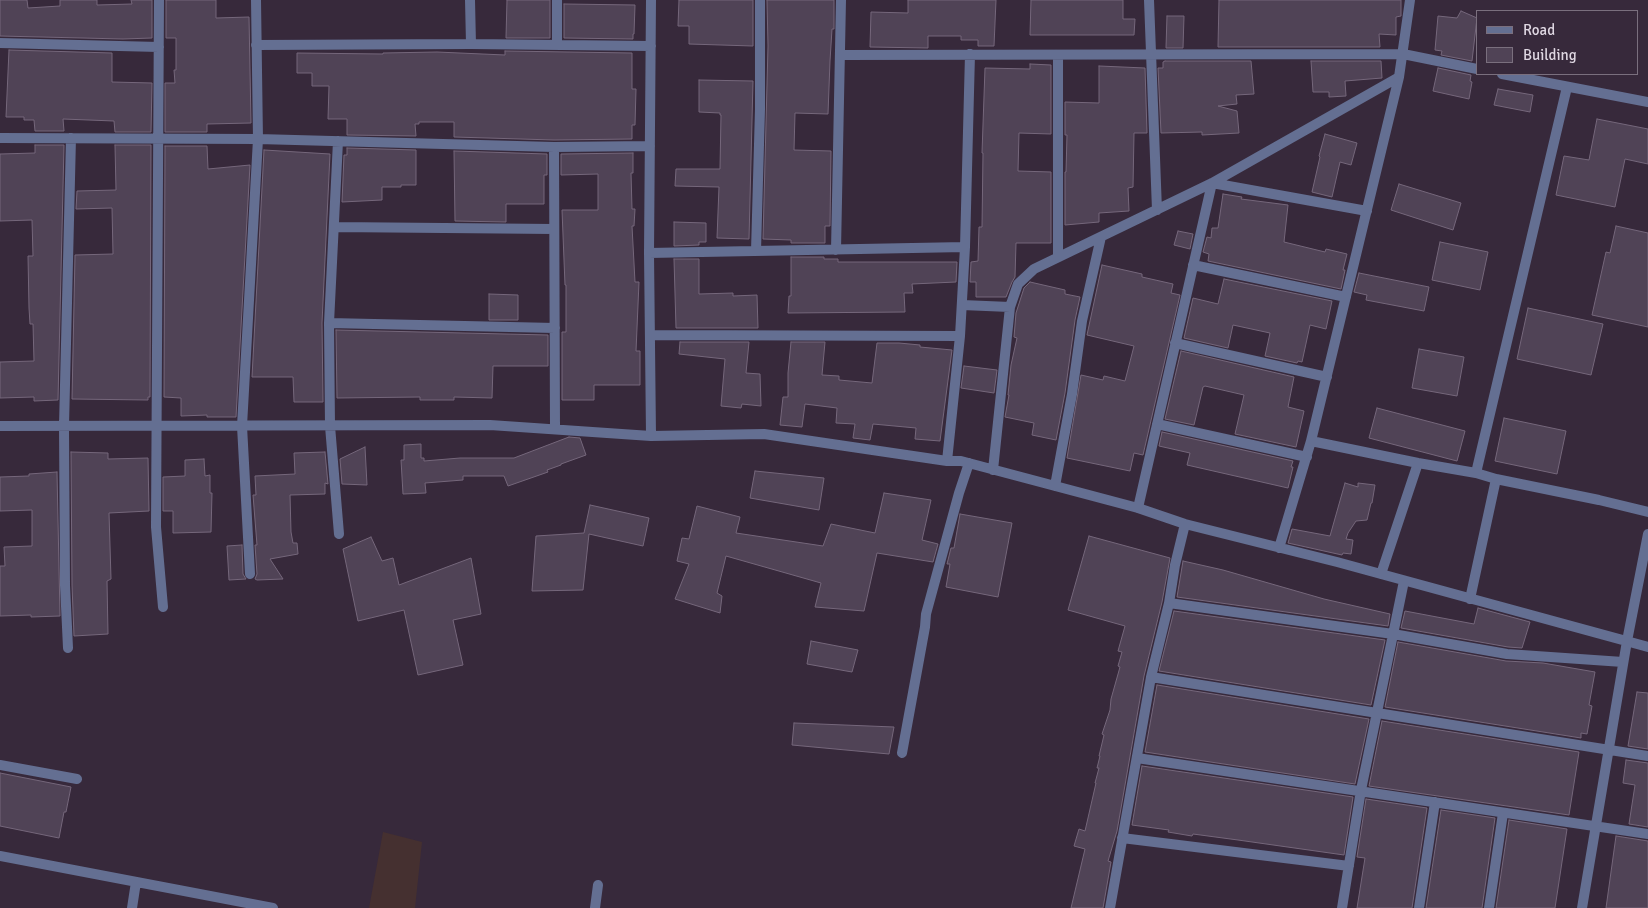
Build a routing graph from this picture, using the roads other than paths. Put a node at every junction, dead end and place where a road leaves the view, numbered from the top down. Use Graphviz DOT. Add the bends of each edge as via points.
graph roads {
  1 [pos="159,0"];
  2 [pos="256,0"];
  3 [pos="470,0"];
  4 [pos="557,0"];
  5 [pos="651,0"];
  6 [pos="760,0"];
  7 [pos="841,0"];
  8 [pos="1149,0"];
  9 [pos="1410,0"];
  10 [pos="0,43"];
  11 [pos="471,44"];
  12 [pos="256,45"];
  13 [pos="557,45"];
  14 [pos="651,46"];
  15 [pos="159,47"];
  16 [pos="970,54"];
  17 [pos="1058,54"];
  18 [pos="1150,54"];
  19 [pos="1403,54"];
  20 [pos="840,55"];
  21 [pos="1476,69"];
  22 [pos="1507,75"];
  23 [pos="1399,77"];
  24 [pos="1567,87"];
  25 [pos="1648,102"];
  26 [pos="0,138"];
  27 [pos="71,138"];
  28 [pos="158,138"];
  29 [pos="258,139"];
  30 [pos="338,141"];
  31 [pos="650,146"];
  32 [pos="554,147"];
  33 [pos="1212,183"];
  34 [pos="1157,210"];
  35 [pos="1367,211"];
  36 [pos="334,227"];
  37 [pos="554,229"];
  38 [pos="1101,237"];
  39 [pos="965,247"];
  40 [pos="836,250"];
  41 [pos="756,251"];
  42 [pos="649,253"];
  43 [pos="1058,257"];
  44 [pos="1193,265"];
  45 [pos="1346,297"];
  46 [pos="962,305"];
  47 [pos="1010,307"];
  48 [pos="330,323"];
  49 [pos="555,328"];
  50 [pos="650,335"];
  51 [pos="960,336"];
  52 [pos="1175,343"];
  53 [pos="1327,377"];
  54 [pos="1157,424"];
  55 [pos="157,425"];
  56 [pos="0,426"];
  57 [pos="64,426"];
  58 [pos="242,426"];
  59 [pos="330,426"];
  60 [pos="555,429"];
  61 [pos="651,436"];
  62 [pos="1311,441"];
  63 [pos="1307,456"];
  64 [pos="946,461"];
  65 [pos="969,463"];
  66 [pos="1418,463"];
  67 [pos="993,470"];
  68 [pos="1476,472"];
  69 [pos="1496,479"];
  70 [pos="1055,486"];
  71 [pos="1138,508"];
  72 [pos="1648,512"];
  73 [pos="1185,524"];
  74 [pos="339,534"];
  75 [pos="1648,534"];
  76 [pos="1279,548"];
  77 [pos="250,574"];
  78 [pos="1381,574"];
  79 [pos="1404,581"];
  80 [pos="1470,599"];
  81 [pos="1169,604"];
  82 [pos="163,607"];
  83 [pos="1393,634"];
  84 [pos="1626,641"];
  85 [pos="1648,647"];
  86 [pos="68,648"];
  87 [pos="1623,662"];
  88 [pos="1151,677"];
  89 [pos="1377,713"];
  90 [pos="1608,750"];
  91 [pos="902,754"];
  92 [pos="1648,756"];
  93 [pos="1137,758"];
  94 [pos="0,765"];
  95 [pos="77,779"];
  96 [pos="1361,790"];
  97 [pos="1435,802"];
  98 [pos="1503,813"];
  99 [pos="1596,827"];
  100 [pos="1648,834"];
  101 [pos="1122,838"];
  102 [pos="0,856"];
  103 [pos="1349,866"];
  104 [pos="136,882"];
  105 [pos="598,885"];
  106 [pos="132,908"];
  107 [pos="273,908"];
  108 [pos="595,908"];
  109 [pos="1110,908"];
  110 [pos="1342,908"];
  111 [pos="1419,908"];
  112 [pos="1489,908"];
  113 [pos="1582,908"];
  1 -- 15 [label="street"];
  2 -- 12 [label="street"];
  3 -- 11 [label="street"];
  4 -- 13 [label="street"];
  5 -- 14 [label="street"];
  6 -- 41 [label="street"];
  7 -- 20 [label="street"];
  8 -- 18 [label="street"];
  9 -- 19 [label="street"];
  10 -- 15 [label="street"];
  11 -- 12 [label="street"];
  11 -- 13 [label="street"];
  12 -- 29 [label="street"];
  13 -- 14 [label="street"];
  14 -- 31 [label="street"];
  15 -- 28 [label="street"];
  16 -- 17 [label="street"];
  16 -- 20 [label="street"];
  16 -- 39 [label="street"];
  17 -- 18 [label="street"];
  17 -- 43 [label="street"];
  18 -- 19 [label="street"];
  18 -- 34 [label="street"];
  19 -- 21 [label="street"];
  19 -- 23 [label="street"];
  20 -- 40 [label="street"];
  22 -- 24 [label="street"];
  23 -- 33 [label="street"];
  23 -- 35 [label="street"];
  24 -- 25 [label="street"];
  24 -- 68 [label="street"];
  26 -- 27 [label="street"];
  27 -- 28 [label="street"];
  27 -- 57 [label="street"];
  28 -- 29 [label="street"];
  28 -- 55 [label="street"];
  29 -- 30 [label="street"];
  29 -- 58 [label="street"];
  30 -- 32 [label="street"];
  30 -- 36 [label="street"];
  31 -- 32 [label="street"];
  31 -- 42 [label="street"];
  32 -- 37 [label="street"];
  33 -- 34 [label="street"];
  33 -- 35 [label="street"];
  33 -- 44 [label="street"];
  34 -- 38 [label="street"];
  35 -- 45 [label="street"];
  36 -- 37 [label="street"];
  36 -- 48 [label="street"];
  37 -- 49 [label="street"];
  38 -- 43 [label="street"];
  38 -- 70 [label="street" via="1082,321"];
  39 -- 40 [label="street"];
  39 -- 46 [label="street"];
  40 -- 41 [label="street"];
  41 -- 42 [label="street"];
  42 -- 50 [label="street"];
  43 -- 47 [label="street" via="1034,269 1018,284"];
  44 -- 45 [label="street"];
  44 -- 52 [label="street"];
  45 -- 53 [label="street"];
  46 -- 47 [label="street"];
  46 -- 51 [label="street"];
  47 -- 67 [label="street"];
  48 -- 49 [label="street"];
  48 -- 59 [label="street"];
  49 -- 60 [label="street"];
  50 -- 51 [label="street"];
  50 -- 61 [label="street"];
  51 -- 64 [label="street"];
  52 -- 53 [label="street"];
  52 -- 54 [label="street"];
  53 -- 62 [label="street"];
  54 -- 63 [label="street"];
  54 -- 71 [label="street"];
  55 -- 57 [label="street"];
  55 -- 58 [label="street"];
  55 -- 82 [label="street" via="156,527"];
  56 -- 57 [label="street"];
  57 -- 86 [label="street"];
  58 -- 59 [label="street"];
  58 -- 77 [label="street"];
  59 -- 60 [label="street" via="490,425"];
  59 -- 74 [label="street"];
  60 -- 61 [label="street"];
  61 -- 64 [label="street" via="764,434"];
  62 -- 63 [label="street"];
  62 -- 66 [label="street"];
  63 -- 76 [label="street"];
  64 -- 65 [label="street"];
  65 -- 67 [label="street"];
  65 -- 91 [label="street" via="926,614"];
  66 -- 68 [label="street"];
  66 -- 78 [label="street"];
  67 -- 70 [label="street"];
  68 -- 69 [label="street"];
  69 -- 72 [label="street"];
  69 -- 80 [label="street"];
  70 -- 71 [label="street"];
  71 -- 73 [label="street"];
  73 -- 76 [label="street"];
  73 -- 81 [label="street"];
  75 -- 84 [label="street"];
  76 -- 78 [label="street"];
  78 -- 79 [label="street"];
  79 -- 80 [label="street"];
  79 -- 83 [label="street"];
  80 -- 84 [label="street"];
  81 -- 83 [label="street"];
  81 -- 88 [label="street"];
  83 -- 87 [label="street" via="1507,654"];
  83 -- 89 [label="street"];
  84 -- 85 [label="street"];
  84 -- 87 [label="street"];
  87 -- 90 [label="street"];
  88 -- 89 [label="street"];
  88 -- 93 [label="street"];
  89 -- 90 [label="street"];
  89 -- 96 [label="street"];
  90 -- 92 [label="street"];
  90 -- 99 [label="street"];
  93 -- 96 [label="street"];
  93 -- 101 [label="street"];
  94 -- 95 [label="street"];
  96 -- 97 [label="street"];
  96 -- 103 [label="street"];
  97 -- 98 [label="street"];
  97 -- 111 [label="street"];
  98 -- 99 [label="street"];
  98 -- 112 [label="street"];
  99 -- 100 [label="street"];
  99 -- 113 [label="street"];
  101 -- 103 [label="street"];
  101 -- 109 [label="street"];
  102 -- 104 [label="street"];
  103 -- 110 [label="street"];
  104 -- 106 [label="street"];
  104 -- 107 [label="street"];
  105 -- 108 [label="street"];
}
